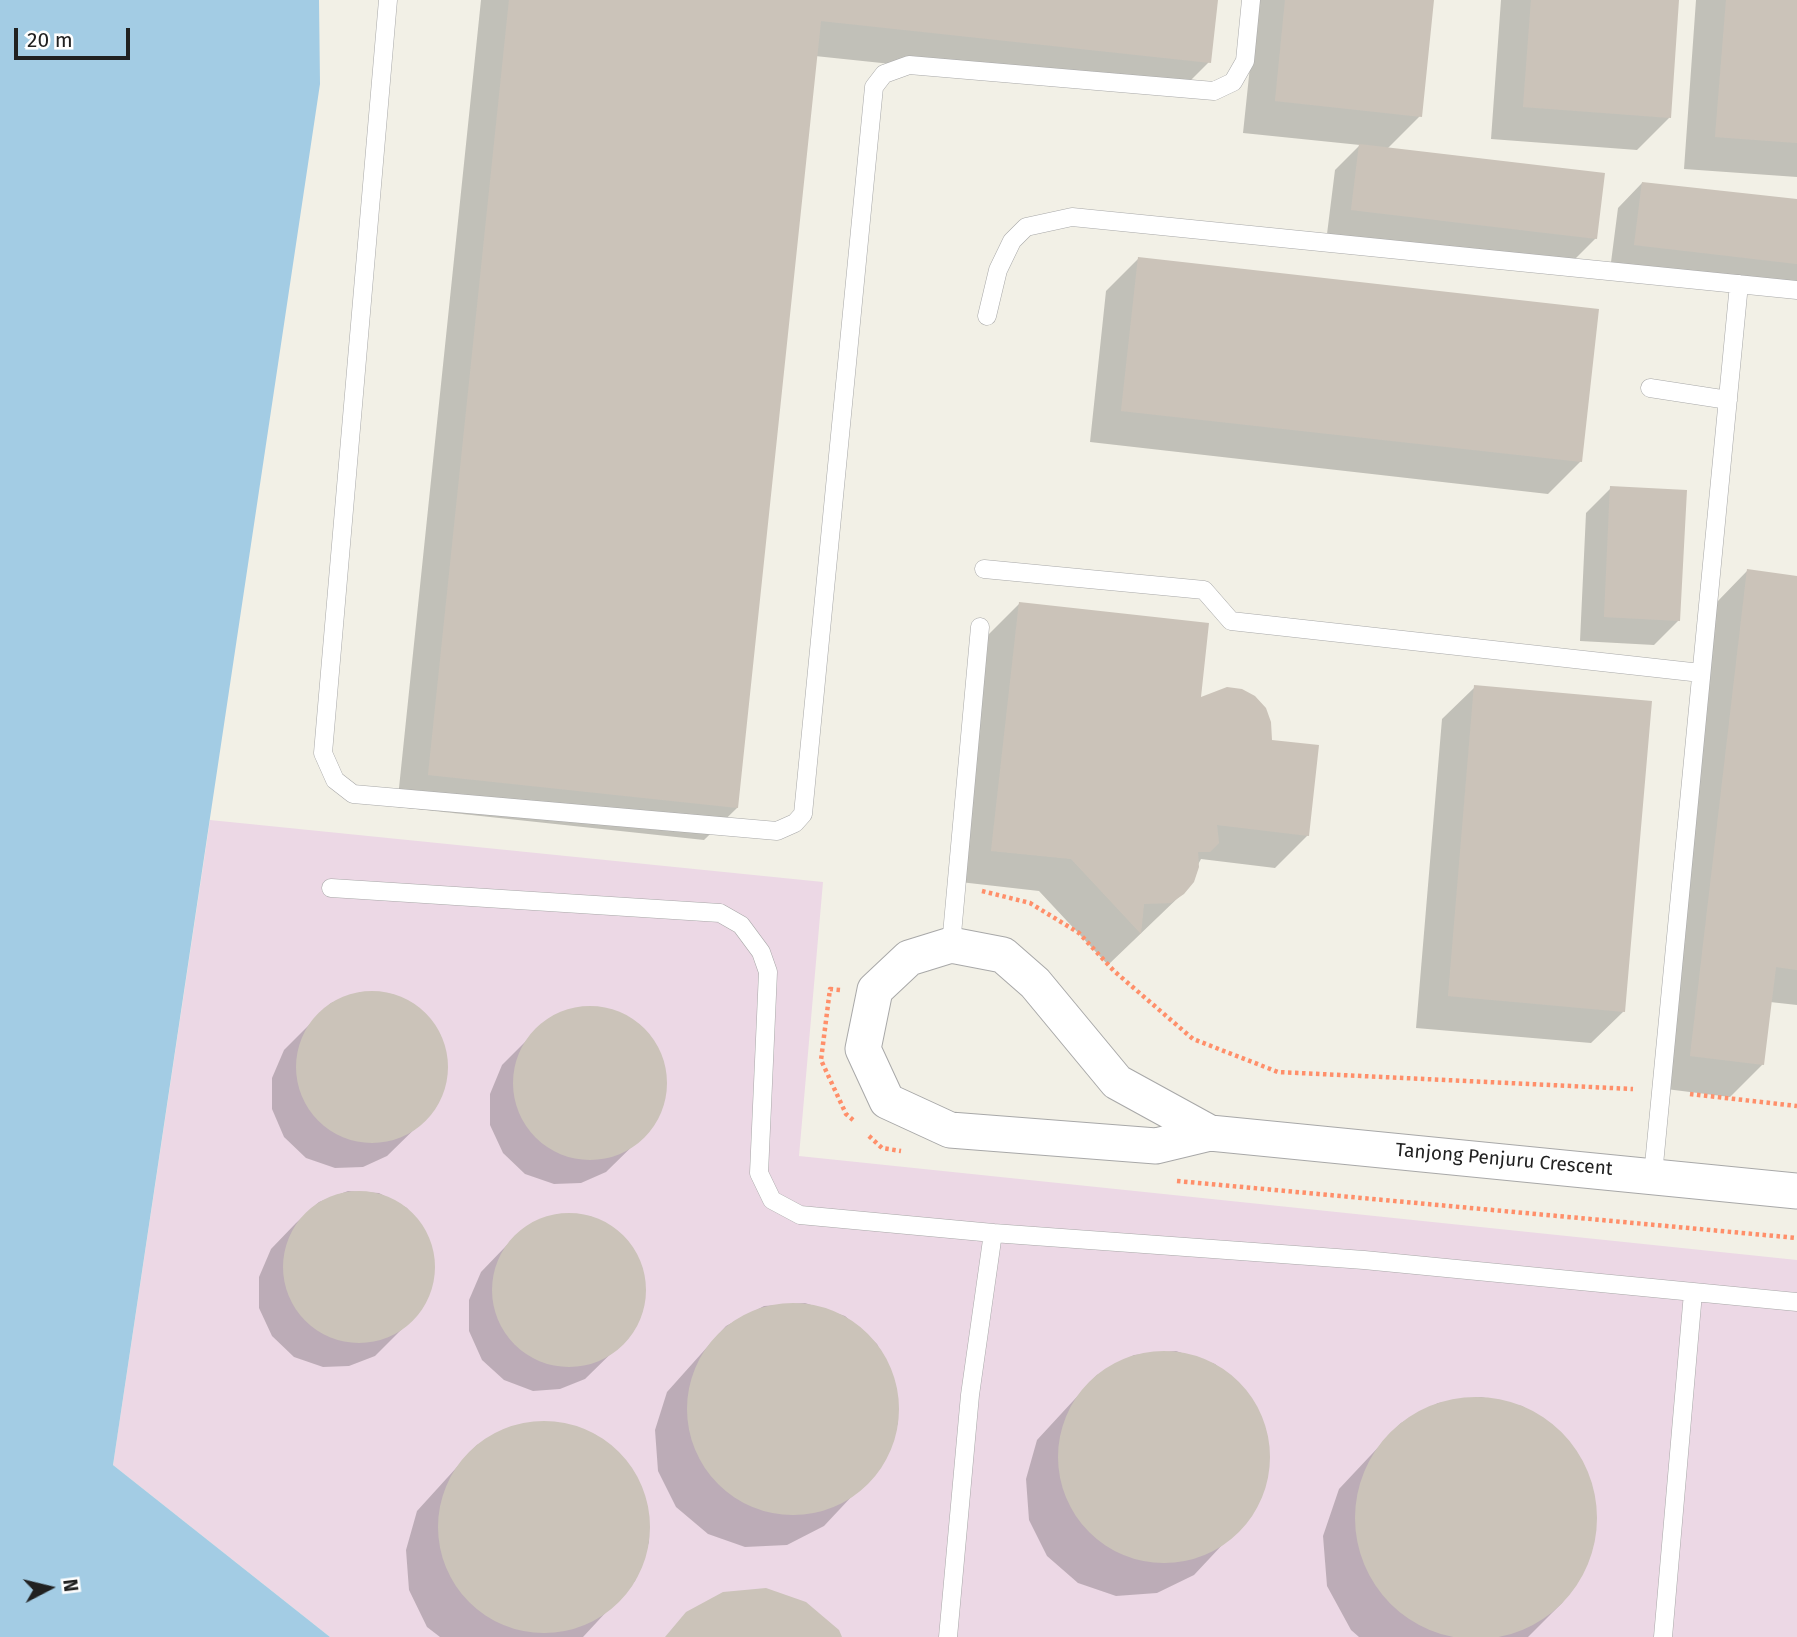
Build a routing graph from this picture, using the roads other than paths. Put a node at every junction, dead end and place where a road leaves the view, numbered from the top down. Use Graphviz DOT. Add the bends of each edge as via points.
graph roads {
  1 [pos="388,0"];
  2 [pos="1251,0"];
  3 [pos="1739,284"];
  4 [pos="1797,290"];
  5 [pos="987,316"];
  6 [pos="1650,388"];
  7 [pos="1728,400"];
  8 [pos="984,569"];
  9 [pos="980,627"];
  10 [pos="1701,673"];
  11 [pos="331,888"];
  12 [pos="951,945"];
  13 [pos="1210,1133"];
  14 [pos="1653,1175"];
  15 [pos="1797,1191"];
  16 [pos="993,1233"];
  17 [pos="1693,1293"];
  18 [pos="1797,1302"];
  19 [pos="948,1637"];
  20 [pos="1663,1637"];
  1 -- 2 [label="lane" via="323,753 335,780 353,794 777,831 803,814 874,87 884,74 909,65 1214,91 1233,82 1245,61"];
  3 -- 4 [label="lane"];
  3 -- 5 [label="lane" via="1072,216 1026,227 1012,242 998,270"];
  3 -- 7 [label="lane"];
  6 -- 7 [label="lane"];
  7 -- 10 [label="lane"];
  8 -- 10 [label="lane" via="1204,590 1231,621"];
  9 -- 12 [label="lane"];
  10 -- 14 [label="lane"];
  11 -- 16 [label="lane" via="720,913 741,925 761,952 768,972 759,1173 772,1200 800,1215"];
  12 -- 13 [label="street, Tanjong Penjuru Crescent" via="1003,955 1035,983 1117,1082"];
  12 -- 13 [label="street, Tanjong Penjuru Crescent" via="909,958 875,990 863,1049 887,1101 950,1130 1156,1146"];
  13 -- 14 [label="street, Tanjong Penjuru Crescent"];
  14 -- 15 [label="street, Tanjong Penjuru Crescent"];
  16 -- 17 [label="lane" via="1364,1260"];
  16 -- 19 [label="lane" via="970,1395"];
  17 -- 18 [label="lane"];
  17 -- 20 [label="lane"];
}
